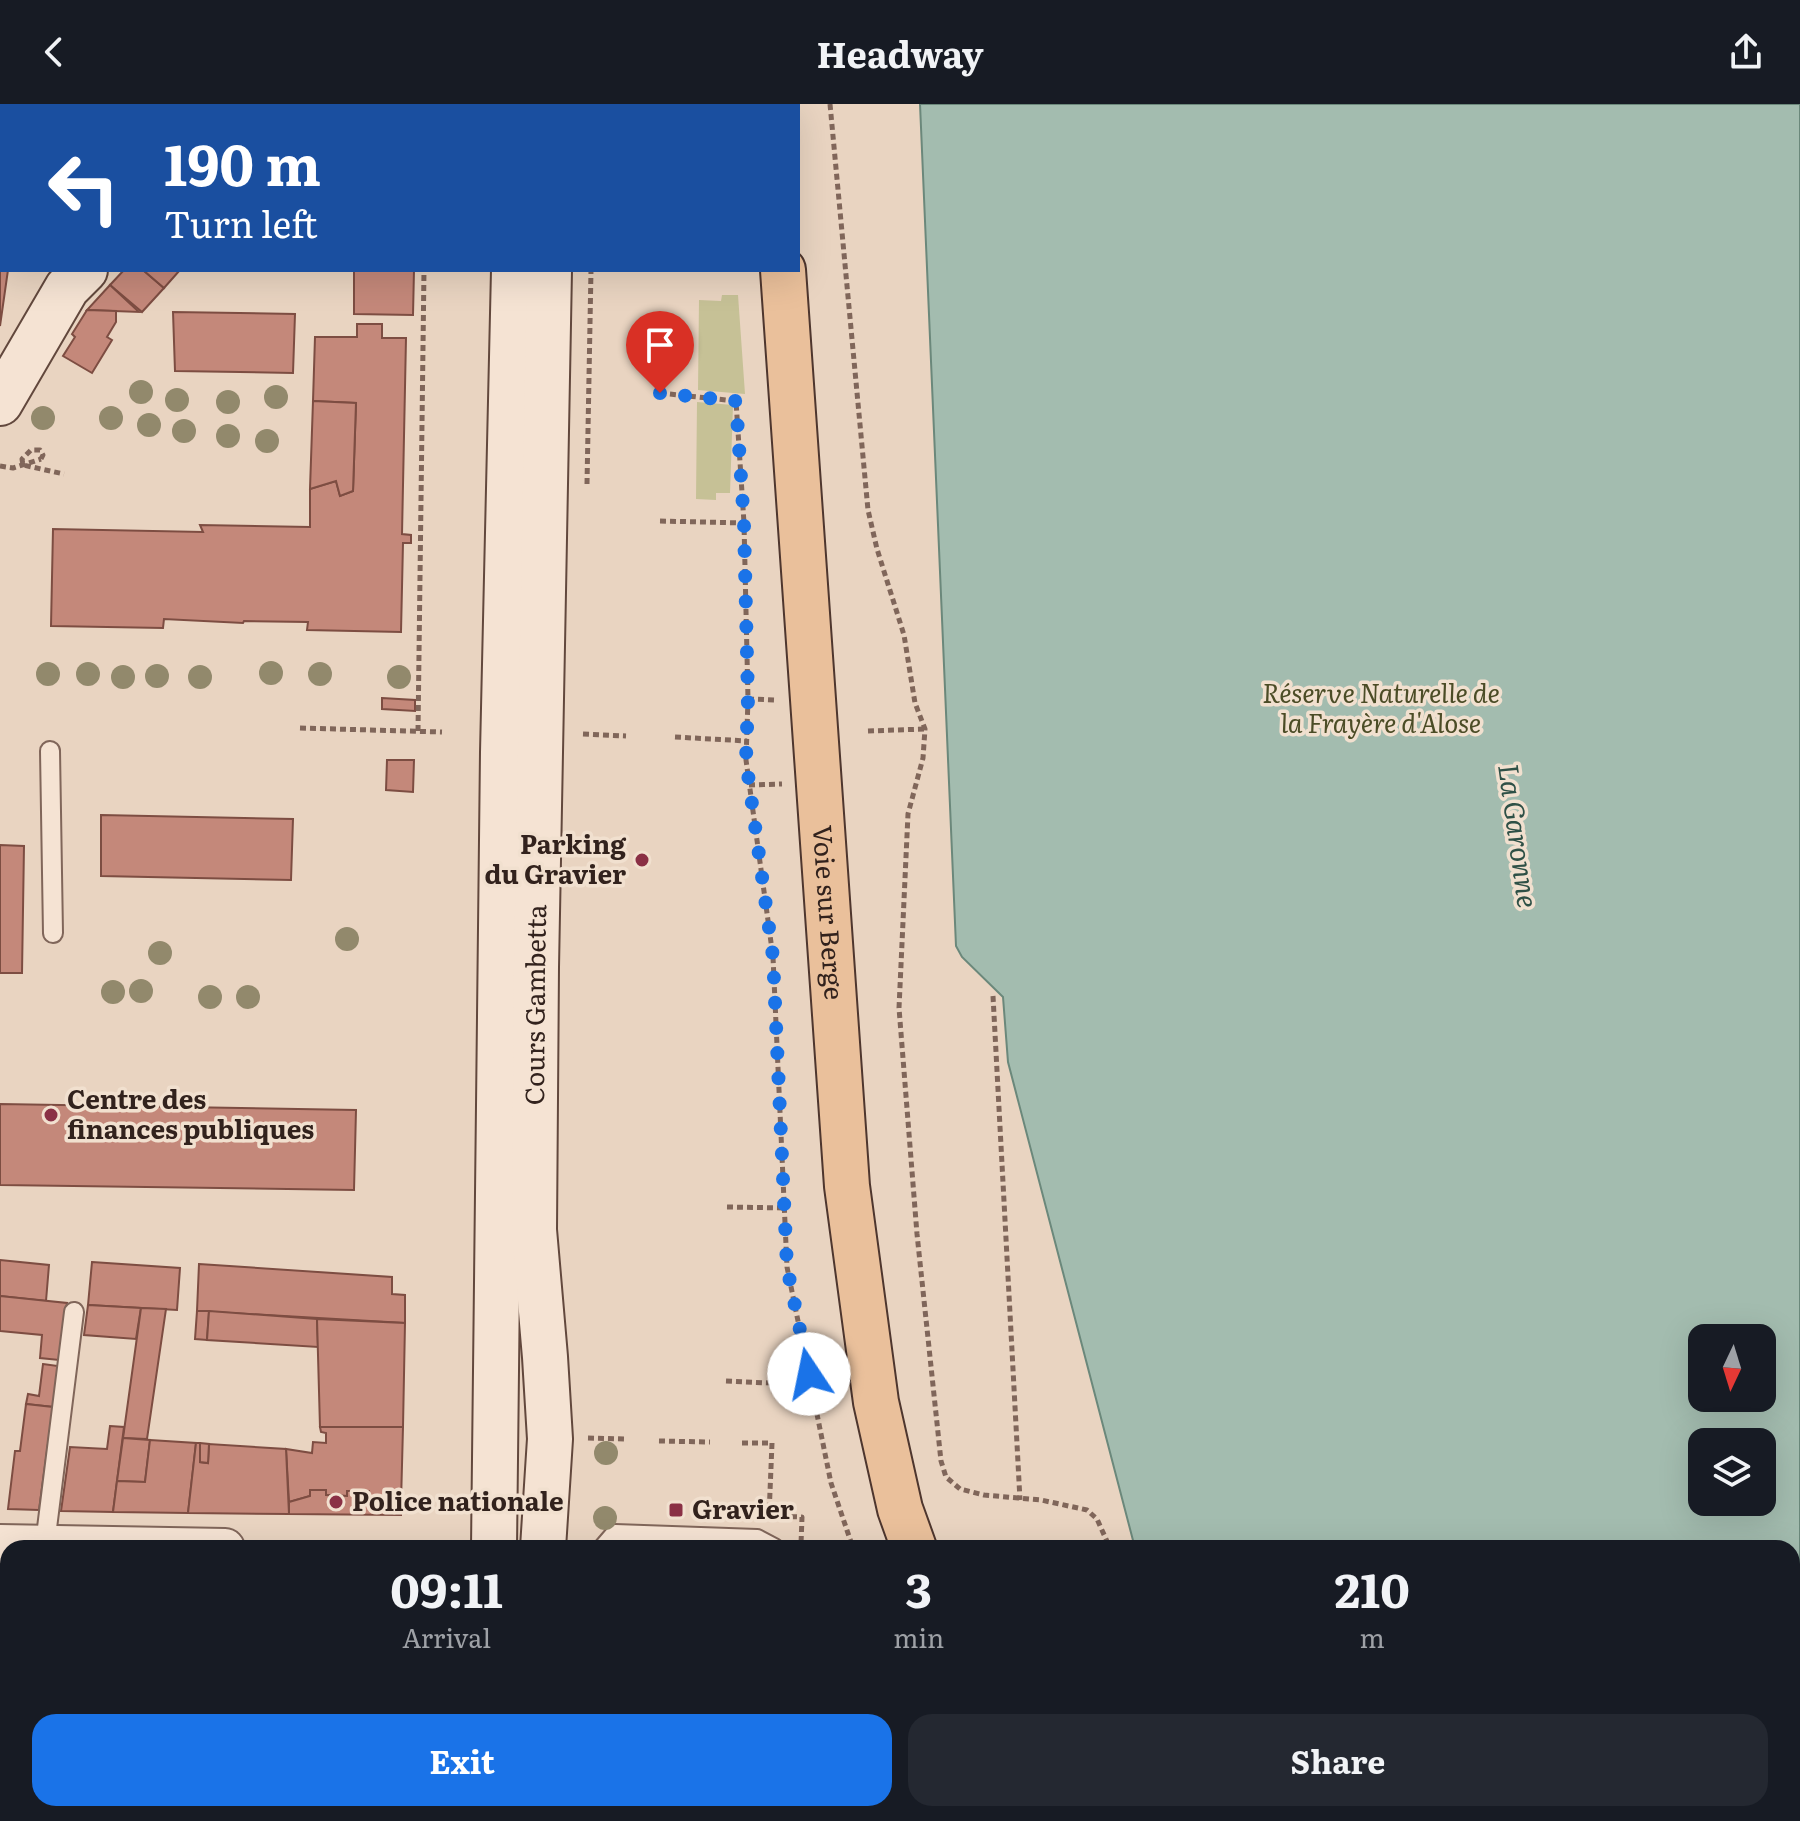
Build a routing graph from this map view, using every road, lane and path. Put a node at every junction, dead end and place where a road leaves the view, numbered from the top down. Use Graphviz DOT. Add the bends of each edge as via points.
graph roads {
  1 [pos="830,104"];
  2 [pos="83,272"];
  3 [pos="424,272"];
  4 [pos="514,272"];
  5 [pos="549,272"];
  6 [pos="591,272"];
  7 [pos="783,272"];
  8 [pos="660,393"];
  9 [pos="0,403"];
  10 [pos="0,466"];
  11 [pos="64,474"];
  12 [pos="587,487"];
  13 [pos="660,521"];
  14 [pos="744,523"];
  15 [pos="748,699"];
  16 [pos="777,713"];
  17 [pos="583,719"];
  18 [pos="300,728"];
  19 [pos="925,729"];
  20 [pos="418,731"];
  21 [pos="868,731"];
  22 [pos="442,732"];
  23 [pos="626,736"];
  24 [pos="675,737"];
  25 [pos="747,741"];
  26 [pos="50,751"];
  27 [pos="781,769"];
  28 [pos="749,785"];
  29 [pos="53,933"];
  30 [pos="993,996"];
  31 [pos="727,1207"];
  32 [pos="785,1208"];
  33 [pos="74,1312"];
  34 [pos="803,1347"];
  35 [pos="726,1381"];
  36 [pos="583,1438"];
  37 [pos="627,1439"];
  38 [pos="659,1441"];
  39 [pos="710,1442"];
  40 [pos="742,1443"];
  41 [pos="1020,1500"];
  42 [pos="769,1516"];
  43 [pos="907,1528"];
  44 [pos="56,1540"];
  45 [pos="494,1540"];
  46 [pos="544,1540"];
  47 [pos="610,1540"];
  48 [pos="759,1540"];
  49 [pos="850,1540"];
  50 [pos="924,1540"];
  51 [pos="1106,1540"];
  1 -- 19 [label="path" via="868,510"];
  2 -- 9 [label="main road" via="67,288"];
  3 -- 20 [label="path"];
  4 -- 45 [label="main road, Cours Gambetta"];
  5 -- 46 [label="main road, Cours Gambetta" via="534,1230 550,1439"];
  6 -- 12 [label="path"];
  7 -- 43 [label="main road, Voie sur Berge" via="847,1186 876,1402"];
  8 -- 14 [label="path" via="736,401"];
  10 -- 11 [label="path, bridge" via="13,468 41,459 40,450 31,450 22,459 23,465"];
  13 -- 14 [label="path"];
  14 -- 15 [label="path"];
  15 -- 16 [label="path" via="776,700"];
  15 -- 25 [label="path"];
  17 -- 23 [label="path" via="583,734"];
  18 -- 20 [label="path"];
  19 -- 21 [label="path"];
  19 -- 41 [label="path" via="908,814 899,1008 938,1440 946,1477 960,1489"];
  20 -- 22 [label="path"];
  24 -- 25 [label="path"];
  25 -- 28 [label="path"];
  26 -- 29 [label="lane"];
  27 -- 28 [label="path" via="782,784"];
  28 -- 32 [label="path" via="773,957"];
  30 -- 41 [label="path"];
  31 -- 32 [label="path"];
  32 -- 34 [label="path" via="787,1267"];
  33 -- 44 [label="lane"];
  34 -- 35 [label="path" via="794,1353 791,1384"];
  34 -- 49 [label="path" via="831,1483"];
  36 -- 37 [label="path"];
  38 -- 39 [label="path"];
  40 -- 42 [label="path" via="772,1443"];
  41 -- 51 [label="path" via="1087,1510"];
  43 -- 50 [label="lane"];
  47 -- 48 [label="lane" via="615,1534"];
}
